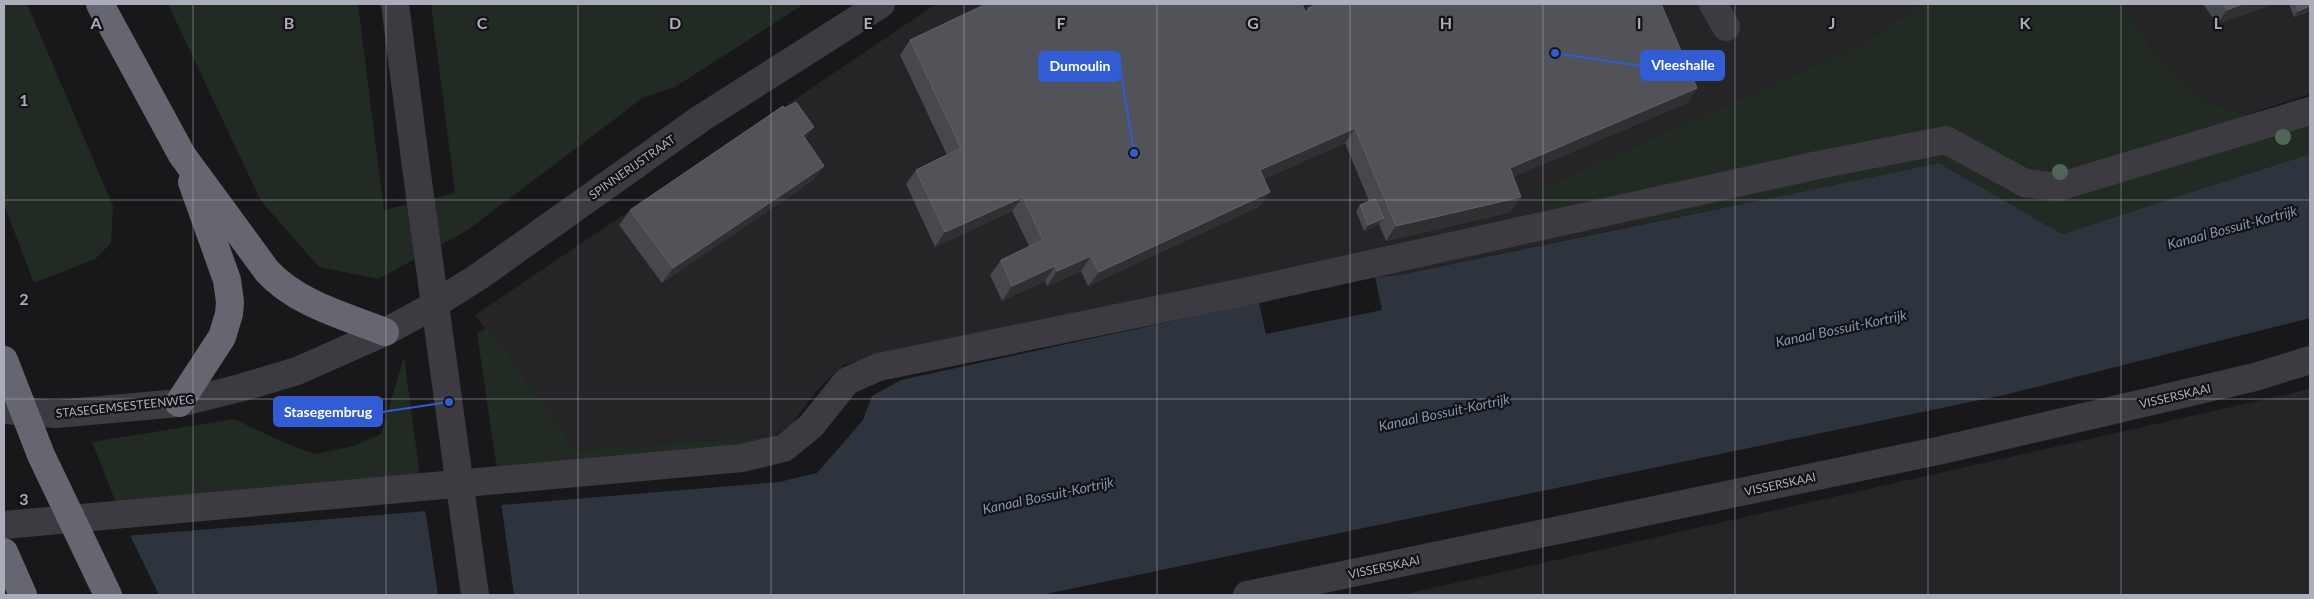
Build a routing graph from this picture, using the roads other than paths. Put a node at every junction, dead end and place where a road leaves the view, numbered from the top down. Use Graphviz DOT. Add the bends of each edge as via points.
graph roads {
  1 [pos="100,4"];
  2 [pos="395,4"];
  3 [pos="882,4"];
  4 [pos="1713,4"];
  5 [pos="1726,27"];
  6 [pos="2310,111"];
  7 [pos="182,155"];
  8 [pos="385,332"];
  9 [pos="4,360"];
  10 [pos="2310,360"];
  11 [pos="179,403"];
  12 [pos="4,410"];
  13 [pos="4,525"];
  14 [pos="4,552"];
  15 [pos="23,595"];
  16 [pos="108,595"];
  17 [pos="475,595"];
  18 [pos="1247,595"];
  1 -- 7 [label="highway"];
  2 -- 17 [label="street, bridge"];
  3 -- 8 [label="street, SPINNERIJSTRAAT" via="700,119 478,276"];
  4 -- 5 [label="street"];
  6 -- 13 [label="street" via="2058,187 2025,183 1946,140 879,367 847,381 811,426 784,448 742,458"];
  7 -- 8 [label="highway" via="275,280 313,303"];
  7 -- 11 [label="highway" via="227,280 230,302 222,337"];
  8 -- 11 [label="street, STASEGEMSESTEENWEG" via="297,371"];
  9 -- 16 [label="highway, bridge" via="41,455"];
  10 -- 18 [label="street, VISSERSKAAI" via="2255,377 1942,450"];
  11 -- 12 [label="street, STASEGEMSESTEENWEG" via="56,414"];
  14 -- 15 [label="highway"];
}
